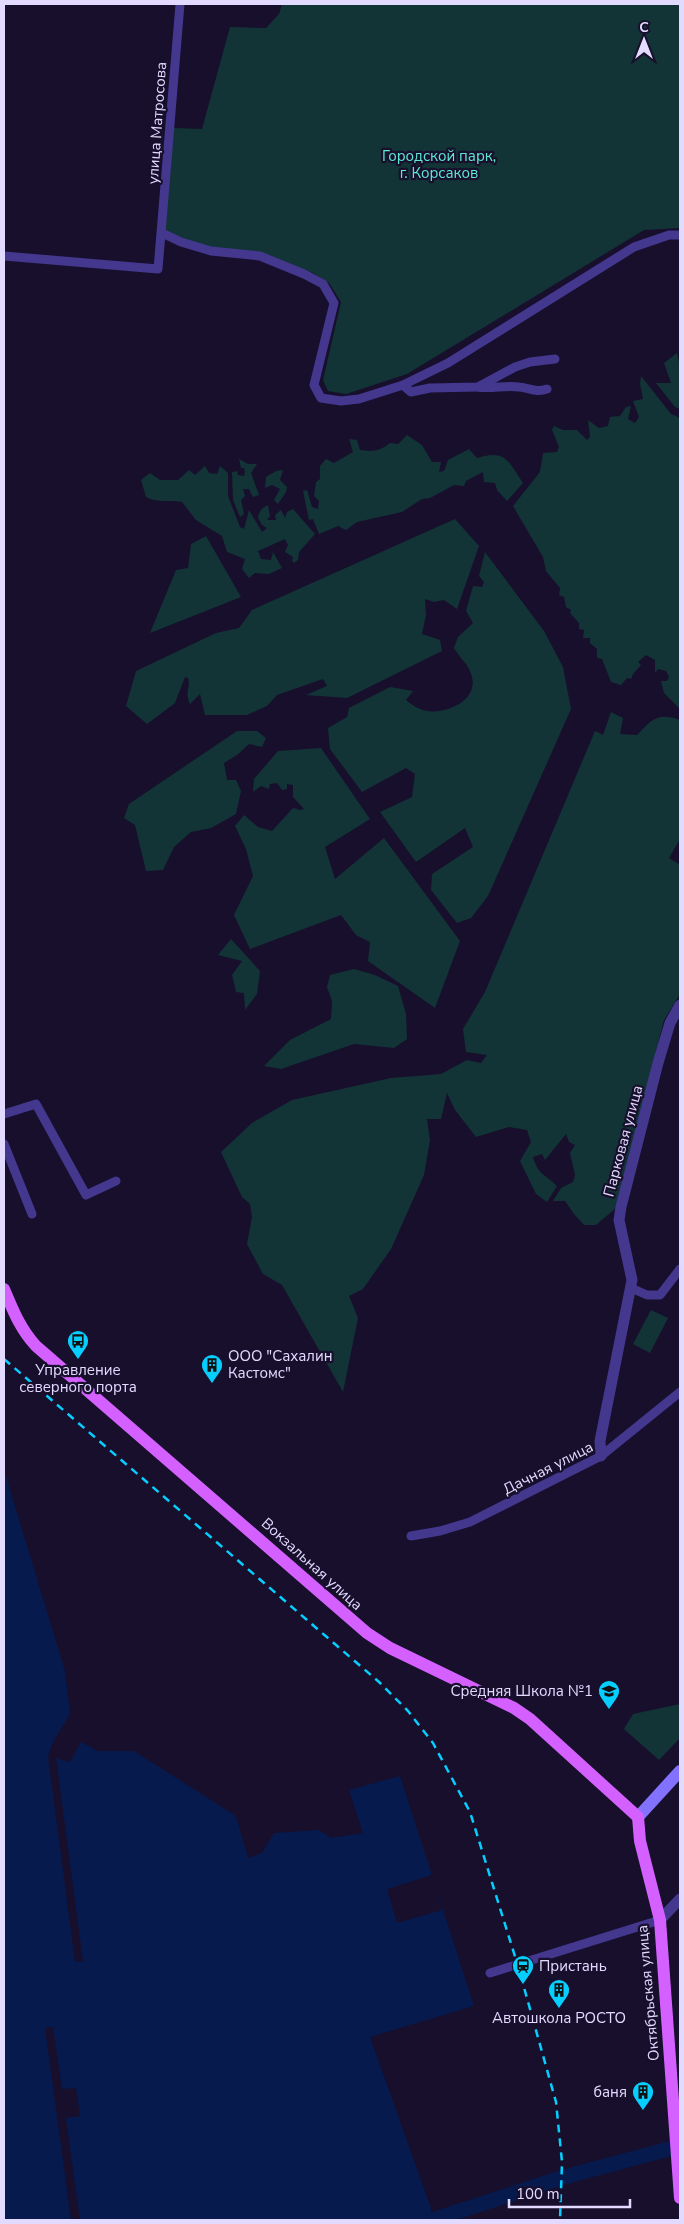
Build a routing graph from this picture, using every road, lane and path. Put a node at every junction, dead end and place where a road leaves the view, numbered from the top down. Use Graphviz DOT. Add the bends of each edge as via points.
graph roads {
  1 [pos="180,4"];
  2 [pos="162,233"];
  3 [pos="680,235"];
  4 [pos="4,256"];
  5 [pos="555,359"];
  6 [pos="403,385"];
  7 [pos="478,387"];
  8 [pos="547,389"];
  9 [pos="680,1005"];
  10 [pos="4,1114"];
  11 [pos="4,1144"];
  12 [pos="116,1181"];
  13 [pos="32,1214"];
  14 [pos="680,1270"];
  15 [pos="631,1288"];
  16 [pos="4,1289"];
  17 [pos="680,1392"];
  18 [pos="602,1456"];
  19 [pos="411,1536"];
  20 [pos="680,1771"];
  21 [pos="638,1817"];
  22 [pos="680,1899"];
  23 [pos="660,1920"];
  24 [pos="490,1973"];
  25 [pos="680,2198"];
  1 -- 2 [label="street, улица Матросова"];
  2 -- 4 [label="street, улица Матросова" via="158,269"];
  2 -- 6 [label="street" via="211,251 260,256 323,284 334,303 314,385 321,398 359,399"];
  3 -- 6 [label="street" via="669,235 634,248 448,363"];
  5 -- 7 [label="street" via="515,367"];
  6 -- 7 [label="street" via="411,392 430,388"];
  7 -- 8 [label="street"];
  9 -- 15 [label="street, Парковая улица" via="670,1023 658,1063 621,1207 619,1220"];
  10 -- 12 [label="street" via="36,1104 86,1195"];
  11 -- 13 [label="street"];
  14 -- 15 [label="street" via="660,1295 647,1296"];
  15 -- 18 [label="street, Парковая улица" via="600,1441"];
  16 -- 21 [label="main road, Вокзальная улица" via="24,1334 36,1346 282,1558 341,1613 390,1648 480,1690 522,1714"];
  17 -- 18 [label="street, Дачная улица"];
  18 -- 19 [label="street, Дачная улица" via="470,1522"];
  20 -- 21 [label="main road"];
  21 -- 23 [label="main road, Октябрьская улица" via="640,1841"];
  22 -- 23 [label="street"];
  23 -- 24 [label="street"];
  23 -- 25 [label="main road, Октябрьская улица"];
}
